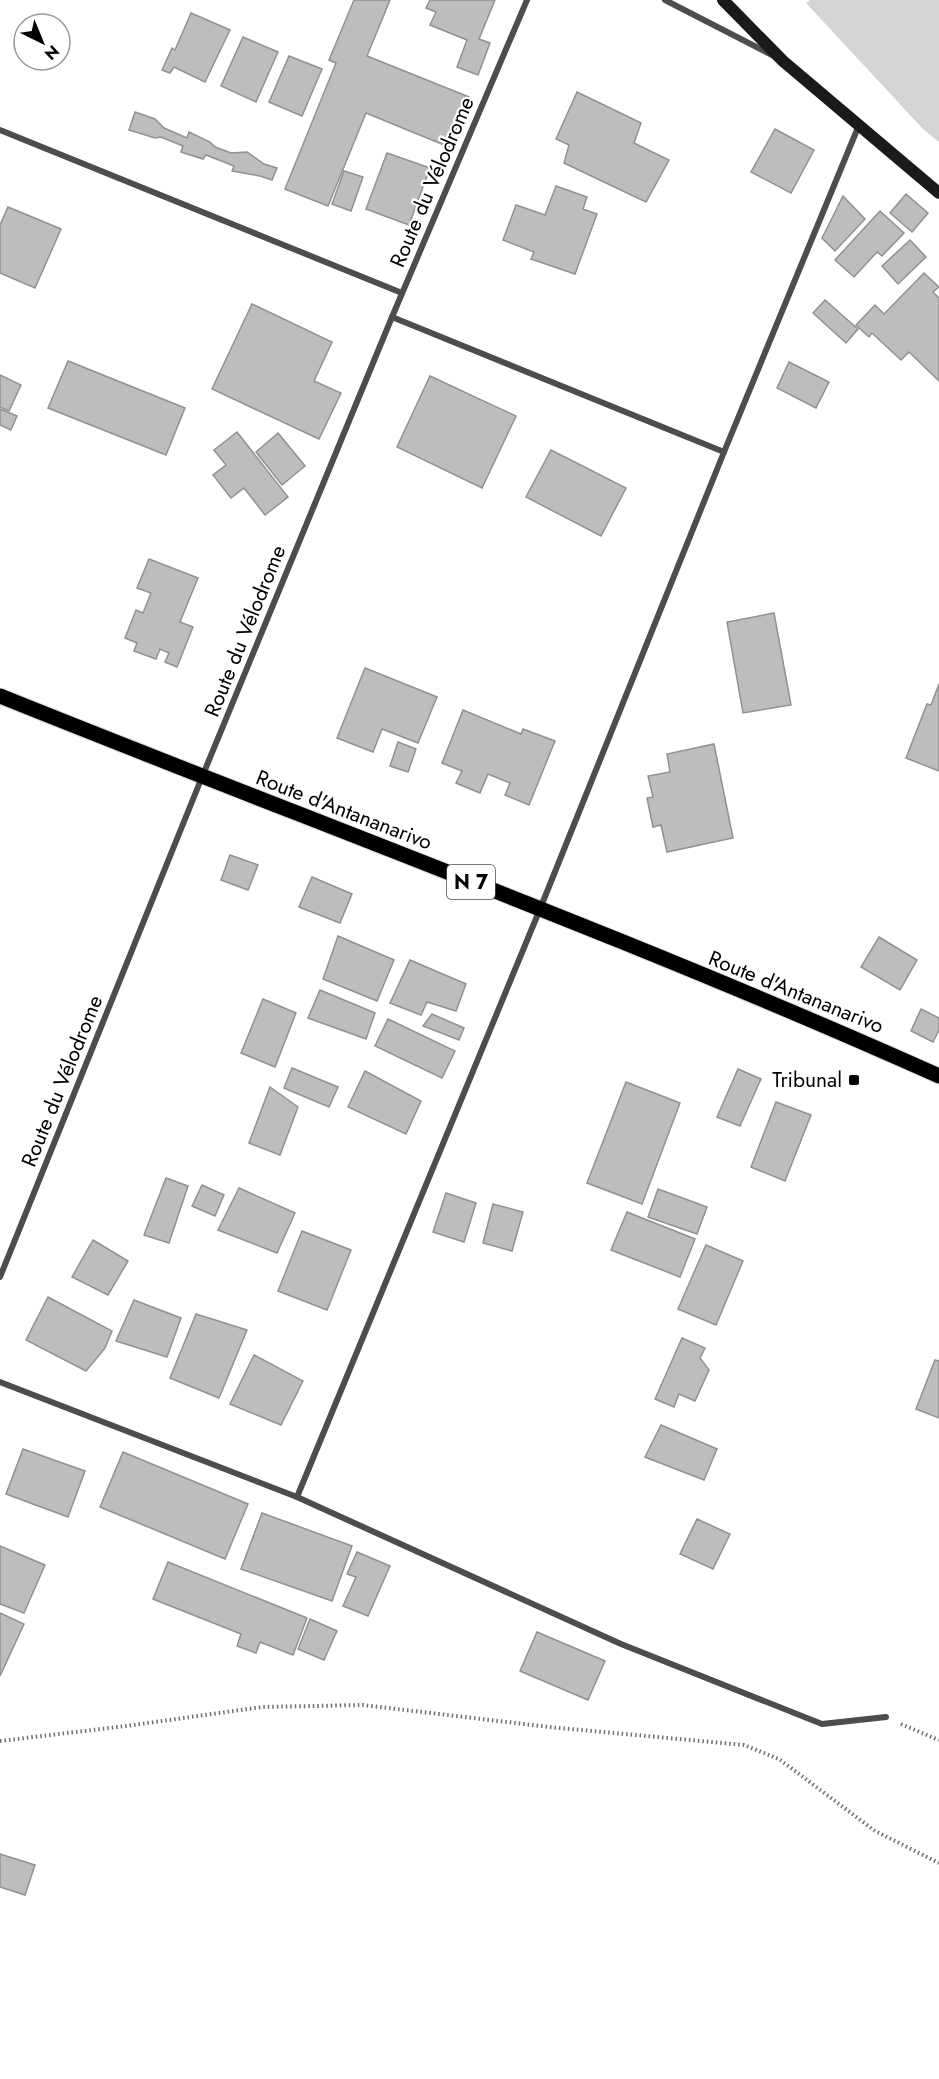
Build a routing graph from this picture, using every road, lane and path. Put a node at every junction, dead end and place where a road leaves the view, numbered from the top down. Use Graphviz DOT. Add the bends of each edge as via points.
graph roads {
  1 [pos="528,0"];
  2 [pos="665,0"];
  3 [pos="723,0"];
  4 [pos="783,61"];
  5 [pos="859,125"];
  6 [pos="0,130"];
  7 [pos="939,193"];
  8 [pos="402,293"];
  9 [pos="392,316"];
  10 [pos="724,452"];
  11 [pos="0,696"];
  12 [pos="202,777"];
  13 [pos="540,909"];
  14 [pos="939,1076"];
  15 [pos="0,1277"];
  16 [pos="0,1382"];
  17 [pos="297,1497"];
  18 [pos="886,1717"];
  19 [pos="939,1740"];
  20 [pos="0,1741"];
  21 [pos="939,1863"];
  1 -- 8 [label="street, Route du Vélodrome"];
  2 -- 4 [label="street"];
  3 -- 4 [label="main road"];
  4 -- 5 [label="main road"];
  5 -- 7 [label="main road"];
  5 -- 10 [label="street"];
  6 -- 8 [label="street"];
  8 -- 9 [label="street, Route du Vélodrome"];
  9 -- 10 [label="street"];
  9 -- 12 [label="street, Route du Vélodrome"];
  10 -- 13 [label="street"];
  11 -- 12 [label="main road, Route d'Antananarivo / N 7"];
  12 -- 13 [label="main road, Route d'Antananarivo / N 7"];
  12 -- 15 [label="street, Route du Vélodrome"];
  13 -- 14 [label="main road, Route d'Antananarivo / N 7"];
  13 -- 17 [label="street"];
  16 -- 17 [label="street"];
  17 -- 18 [label="street" via="621,1644 822,1724"];
  18 -- 19 [label="path"];
  20 -- 21 [label="path" via="262,1707 363,1705 744,1745 779,1759 875,1831"];
}
